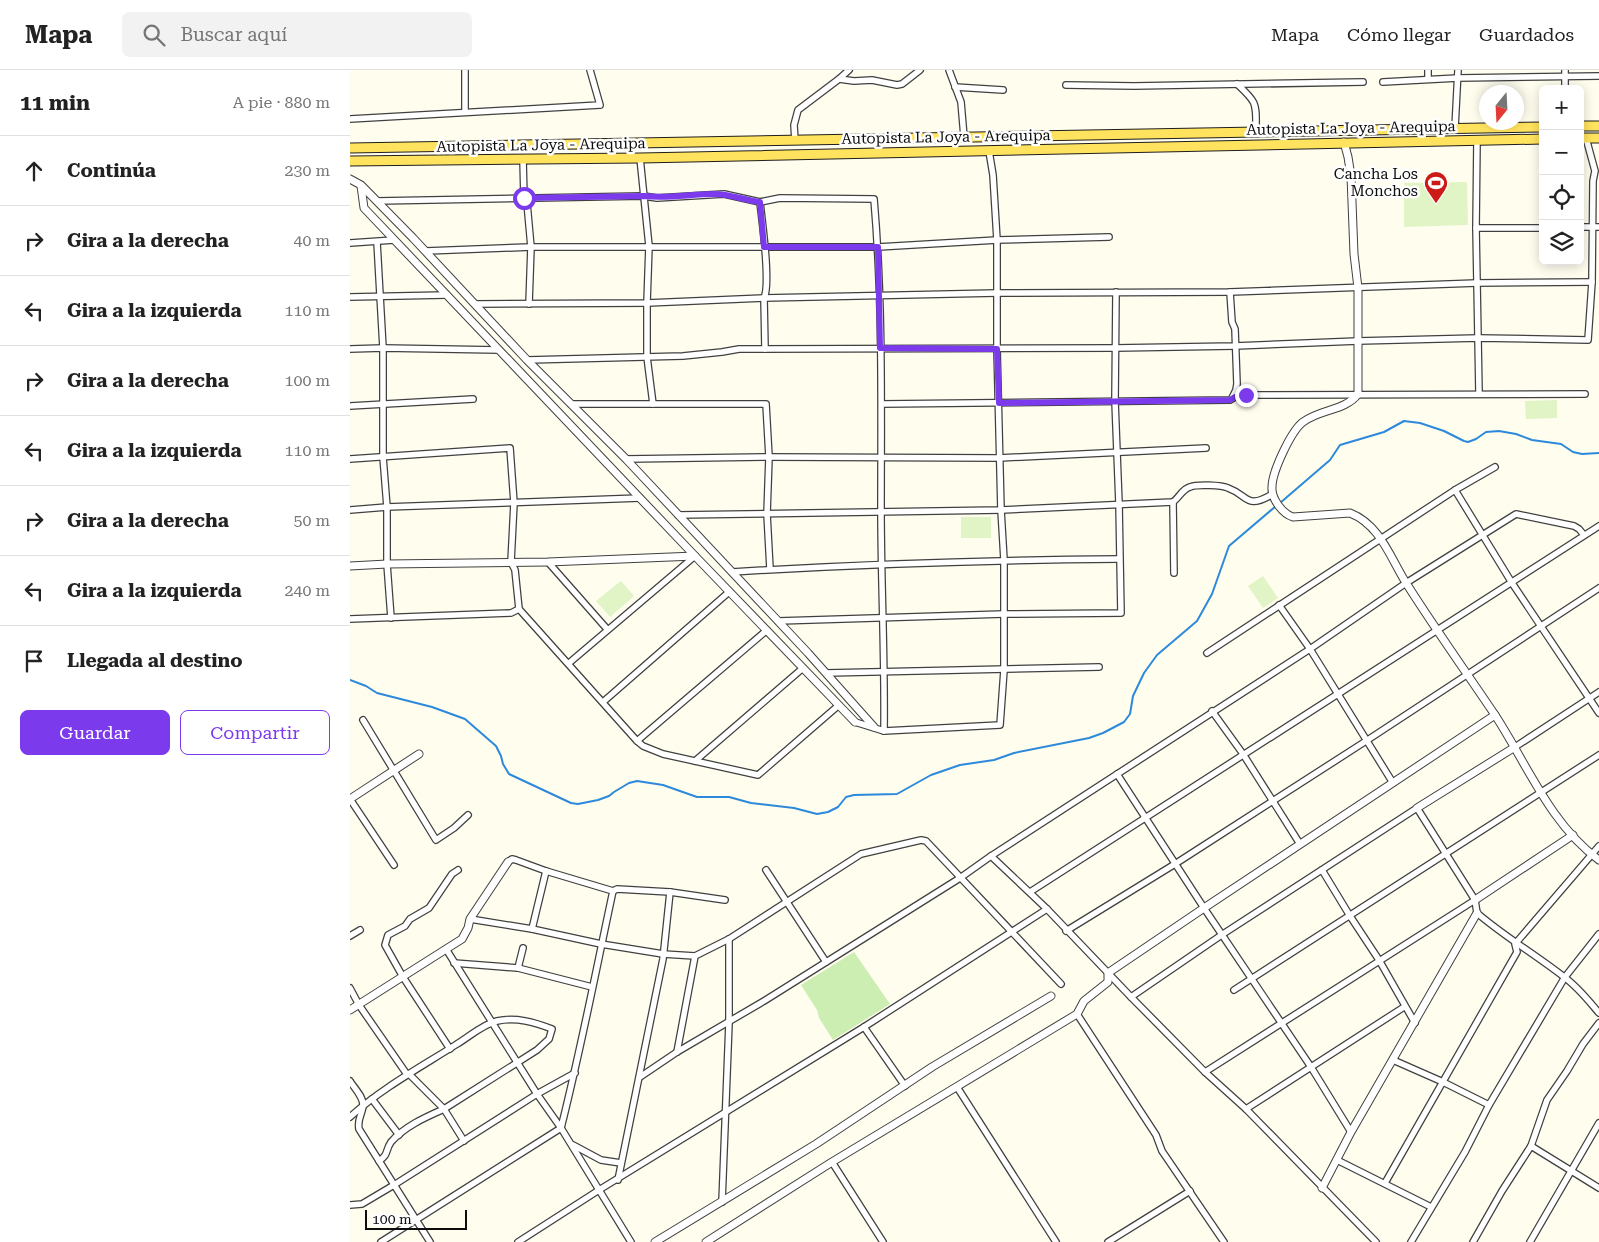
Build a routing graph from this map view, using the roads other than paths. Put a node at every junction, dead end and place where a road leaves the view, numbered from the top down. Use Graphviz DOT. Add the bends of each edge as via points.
graph roads {
  1 [pos="465,70"];
  2 [pos="590,70"];
  3 [pos="849,70"];
  4 [pos="920,70"];
  5 [pos="949,70"];
  6 [pos="1428,70"];
  7 [pos="1458,70"];
  8 [pos="1512,70"];
  9 [pos="1565,73"];
  10 [pos="1599,76"];
  11 [pos="1512,77"];
  12 [pos="1458,78"];
  13 [pos="839,79"];
  14 [pos="1428,79"];
  15 [pos="1364,82"];
  16 [pos="1383,82"];
  17 [pos="1237,84"];
  18 [pos="1066,85"];
  19 [pos="955,87"];
  20 [pos="1003,90"];
  21 [pos="465,112"];
  22 [pos="350,119"];
  23 [pos="1584,126"];
  24 [pos="1599,126"];
  25 [pos="1539,127"];
  26 [pos="1455,128"];
  27 [pos="1256,131"];
  28 [pos="964,137"];
  29 [pos="1584,138"];
  30 [pos="1599,138"];
  31 [pos="1539,139"];
  32 [pos="1476,140"];
  33 [pos="795,141"];
  34 [pos="1584,141"];
  35 [pos="1344,142"];
  36 [pos="350,148"];
  37 [pos="989,151"];
  38 [pos="640,158"];
  39 [pos="522,159"];
  40 [pos="350,161"];
  41 [pos="350,179"];
  42 [pos="361,186"];
  43 [pos="644,196"];
  44 [pos="524,198"];
  45 [pos="377,201"];
  46 [pos="760,202"];
  47 [pos="1596,227"];
  48 [pos="1476,228"];
  49 [pos="1539,228"];
  50 [pos="1109,237"];
  51 [pos="394,240"];
  52 [pos="997,240"];
  53 [pos="377,242"];
  54 [pos="350,243"];
  55 [pos="648,246"];
  56 [pos="531,247"];
  57 [pos="764,247"];
  58 [pos="878,247"];
  59 [pos="426,251"];
  60 [pos="1592,282"];
  61 [pos="1477,283"];
  62 [pos="1358,288"];
  63 [pos="1116,292"];
  64 [pos="1230,292"];
  65 [pos="998,293"];
  66 [pos="380,295"];
  67 [pos="446,295"];
  68 [pos="879,296"];
  69 [pos="350,297"];
  70 [pos="764,298"];
  71 [pos="646,302"];
  72 [pos="475,304"];
  73 [pos="529,304"];
  74 [pos="1478,338"];
  75 [pos="1358,341"];
  76 [pos="1235,346"];
  77 [pos="383,348"];
  78 [pos="880,348"];
  79 [pos="1115,348"];
  80 [pos="350,349"];
  81 [pos="764,349"];
  82 [pos="997,349"];
  83 [pos="500,350"];
  84 [pos="647,357"];
  85 [pos="527,360"];
  86 [pos="1479,393"];
  87 [pos="1358,394"];
  88 [pos="1585,394"];
  89 [pos="473,398"];
  90 [pos="1230,400"];
  91 [pos="1115,401"];
  92 [pos="384,403"];
  93 [pos="999,403"];
  94 [pos="571,404"];
  95 [pos="653,404"];
  96 [pos="882,404"];
  97 [pos="350,406"];
  98 [pos="1206,448"];
  99 [pos="1117,453"];
  100 [pos="383,457"];
  101 [pos="769,457"];
  102 [pos="881,458"];
  103 [pos="999,458"];
  104 [pos="350,459"];
  105 [pos="626,459"];
  106 [pos="1495,467"];
  107 [pos="1455,490"];
  108 [pos="1273,494"];
  109 [pos="640,498"];
  110 [pos="1173,502"];
  111 [pos="514,503"];
  112 [pos="1120,504"];
  113 [pos="388,507"];
  114 [pos="350,510"];
  115 [pos="1000,510"];
  116 [pos="881,513"];
  117 [pos="766,514"];
  118 [pos="678,515"];
  119 [pos="1599,526"];
  120 [pos="1483,535"];
  121 [pos="1584,535"];
  122 [pos="1380,538"];
  123 [pos="695,556"];
  124 [pos="1119,559"];
  125 [pos="1004,560"];
  126 [pos="511,562"];
  127 [pos="548,562"];
  128 [pos="883,563"];
  129 [pos="387,564"];
  130 [pos="350,566"];
  131 [pos="770,569"];
  132 [pos="732,572"];
  133 [pos="1174,573"];
  134 [pos="1406,583"];
  135 [pos="1512,583"];
  136 [pos="1599,588"];
  137 [pos="730,592"];
  138 [pos="1279,605"];
  139 [pos="519,609"];
  140 [pos="1004,614"];
  141 [pos="884,617"];
  142 [pos="391,618"];
  143 [pos="350,619"];
  144 [pos="778,621"];
  145 [pos="1541,626"];
  146 [pos="607,629"];
  147 [pos="767,630"];
  148 [pos="1437,630"];
  149 [pos="1310,649"];
  150 [pos="1207,653"];
  151 [pos="569,663"];
  152 [pos="1099,667"];
  153 [pos="803,668"];
  154 [pos="1004,670"];
  155 [pos="885,671"];
  156 [pos="826,673"];
  157 [pos="1467,675"];
  158 [pos="1599,692"];
  159 [pos="1338,694"];
  160 [pos="1590,698"];
  161 [pos="603,702"];
  162 [pos="839,706"];
  163 [pos="1212,711"];
  164 [pos="1599,713"];
  165 [pos="1495,715"];
  166 [pos="363,720"];
  167 [pos="855,722"];
  168 [pos="874,727"];
  169 [pos="884,730"];
  170 [pos="637,741"];
  171 [pos="1366,741"];
  172 [pos="1515,747"];
  173 [pos="419,754"];
  174 [pos="1243,754"];
  175 [pos="1599,755"];
  176 [pos="695,761"];
  177 [pos="393,771"];
  178 [pos="1117,774"];
  179 [pos="1393,783"];
  180 [pos="1542,792"];
  181 [pos="350,799"];
  182 [pos="1271,801"];
  183 [pos="1418,808"];
  184 [pos="468,815"];
  185 [pos="1146,818"];
  186 [pos="1573,836"];
  187 [pos="1300,844"];
  188 [pos="1599,846"];
  189 [pos="1445,853"];
  190 [pos="1592,855"];
  191 [pos="991,856"];
  192 [pos="1599,860"];
  193 [pos="508,862"];
  194 [pos="1175,864"];
  195 [pos="394,866"];
  196 [pos="458,870"];
  197 [pos="766,870"];
  198 [pos="1322,870"];
  199 [pos="546,871"];
  200 [pos="960,878"];
  201 [pos="613,891"];
  202 [pos="670,892"];
  203 [pos="1030,892"];
  204 [pos="725,900"];
  205 [pos="1475,900"];
  206 [pos="786,904"];
  207 [pos="1204,908"];
  208 [pos="1047,909"];
  209 [pos="1477,913"];
  210 [pos="1350,916"];
  211 [pos="470,919"];
  212 [pos="532,929"];
  213 [pos="360,930"];
  214 [pos="1066,931"];
  215 [pos="1010,932"];
  216 [pos="1223,934"];
  217 [pos="1599,934"];
  218 [pos="350,936"];
  219 [pos="730,939"];
  220 [pos="601,944"];
  221 [pos="1516,944"];
  222 [pos="523,948"];
  223 [pos="446,949"];
  224 [pos="663,954"];
  225 [pos="695,956"];
  226 [pos="1379,960"];
  227 [pos="826,962"];
  228 [pos="454,963"];
  229 [pos="518,968"];
  230 [pos="1108,973"];
  231 [pos="402,977"];
  232 [pos="1565,977"];
  233 [pos="1251,978"];
  234 [pos="1060,984"];
  235 [pos="592,986"];
  236 [pos="350,988"];
  237 [pos="1234,990"];
  238 [pos="1050,996"];
  239 [pos="1131,997"];
  240 [pos="359,1005"];
  241 [pos="1404,1007"];
  242 [pos="350,1010"];
  243 [pos="1599,1013"];
  244 [pos="1076,1014"];
  245 [pos="492,1022"];
  246 [pos="729,1023"];
  247 [pos="1415,1023"];
  248 [pos="1599,1023"];
  249 [pos="1281,1024"];
  250 [pos="864,1027"];
  251 [pos="450,1049"];
  252 [pos="677,1052"];
  253 [pos="1393,1060"];
  254 [pos="518,1063"];
  255 [pos="1311,1067"];
  256 [pos="575,1072"];
  257 [pos="1205,1072"];
  258 [pos="409,1074"];
  259 [pos="640,1077"];
  260 [pos="350,1081"];
  261 [pos="1443,1082"];
  262 [pos="905,1086"];
  263 [pos="957,1087"];
  264 [pos="537,1094"];
  265 [pos="372,1099"];
  266 [pos="363,1105"];
  267 [pos="1489,1106"];
  268 [pos="444,1108"];
  269 [pos="1246,1109"];
  270 [pos="726,1113"];
  271 [pos="350,1117"];
  272 [pos="1599,1122"];
  273 [pos="562,1128"];
  274 [pos="1351,1132"];
  275 [pos="399,1135"];
  276 [pos="464,1141"];
  277 [pos="571,1144"];
  278 [pos="1531,1146"];
  279 [pos="1337,1160"];
  280 [pos="379,1161"];
  281 [pos="832,1162"];
  282 [pos="621,1164"];
  283 [pos="1570,1172"];
  284 [pos="618,1180"];
  285 [pos="1385,1183"];
  286 [pos="394,1185"];
  287 [pos="1322,1188"];
  288 [pos="1599,1188"];
  289 [pos="599,1190"];
  290 [pos="1190,1191"];
  291 [pos="722,1202"];
  292 [pos="350,1205"];
  293 [pos="1430,1207"];
  294 [pos="416,1219"];
  295 [pos="709,1241"];
  296 [pos="380,1242"];
  297 [pos="430,1242"];
  298 [pos="518,1242"];
  299 [pos="631,1242"];
  300 [pos="656,1242"];
  301 [pos="883,1242"];
  302 [pos="1056,1242"];
  303 [pos="1108,1242"];
  304 [pos="1224,1242"];
  305 [pos="1376,1242"];
  306 [pos="1411,1242"];
  307 [pos="1473,1242"];
  308 [pos="1530,1242"];
  1 -- 21 [label="street"];
  2 -- 21 [label="street" via="600,105"];
  3 -- 13 [label="street"];
  4 -- 13 [label="street" via="897,85"];
  5 -- 19 [label="street"];
  6 -- 14 [label="street"];
  7 -- 12 [label="street"];
  8 -- 11 [label="street"];
  9 -- 10 [label="street"];
  9 -- 11 [label="street"];
  11 -- 12 [label="street"];
  12 -- 14 [label="street"];
  12 -- 26 [label="street"];
  13 -- 33 [label="street" via="798,110 794,125"];
  14 -- 16 [label="street"];
  15 -- 17 [label="street"];
  17 -- 18 [label="street"];
  17 -- 27 [label="street" via="1254,101"];
  19 -- 20 [label="street"];
  19 -- 28 [label="street" via="961,102"];
  21 -- 22 [label="street"];
  23 -- 24 [label="main road"];
  25 -- 26 [label="main road, Autopista La Joya - Arequipa"];
  26 -- 27 [label="main road, Autopista La Joya - Arequipa"];
  27 -- 28 [label="main road, Autopista La Joya - Arequipa"];
  28 -- 33 [label="main road, Autopista La Joya - Arequipa"];
  29 -- 30 [label="main road"];
  31 -- 32 [label="main road, Autopista La Joya - Arequipa"];
  32 -- 35 [label="main road, Autopista La Joya - Arequipa"];
  32 -- 48 [label="street"];
  33 -- 36 [label="main road, Autopista La Joya - Arequipa"];
  34 -- 47 [label="street" via="1594,171"];
  35 -- 37 [label="main road, Autopista La Joya - Arequipa"];
  35 -- 62 [label="street" via="1350,176"];
  37 -- 38 [label="main road, Autopista La Joya - Arequipa"];
  37 -- 52 [label="street"];
  38 -- 39 [label="main road, Autopista La Joya - Arequipa"];
  38 -- 43 [label="street"];
  39 -- 40 [label="main road, Autopista La Joya - Arequipa"];
  39 -- 44 [label="street"];
  41 -- 42 [label="street"];
  42 -- 45 [label="street"];
  42 -- 51 [label="street" via="364,208"];
  43 -- 44 [label="street"];
  43 -- 46 [label="street" via="674,198 724,194"];
  43 -- 55 [label="street"];
  44 -- 45 [label="street"];
  44 -- 56 [label="street"];
  45 -- 59 [label="street"];
  46 -- 57 [label="street"];
  46 -- 58 [label="street" via="780,198 874,199"];
  47 -- 60 [label="street"];
  48 -- 49 [label="street"];
  48 -- 61 [label="street"];
  50 -- 52 [label="street"];
  51 -- 53 [label="street"];
  51 -- 67 [label="street"];
  52 -- 58 [label="street"];
  52 -- 65 [label="street"];
  53 -- 54 [label="street"];
  53 -- 66 [label="street"];
  55 -- 56 [label="street"];
  55 -- 57 [label="street"];
  55 -- 71 [label="street"];
  56 -- 59 [label="street"];
  56 -- 73 [label="street"];
  57 -- 58 [label="street"];
  57 -- 70 [label="street"];
  58 -- 68 [label="street"];
  59 -- 72 [label="street"];
  60 -- 61 [label="street"];
  60 -- 74 [label="street" via="1588,340"];
  61 -- 62 [label="street"];
  61 -- 74 [label="street"];
  62 -- 64 [label="street"];
  62 -- 75 [label="street"];
  63 -- 64 [label="street"];
  63 -- 65 [label="street"];
  63 -- 79 [label="street"];
  64 -- 76 [label="street"];
  65 -- 68 [label="street"];
  65 -- 82 [label="street"];
  66 -- 67 [label="street"];
  66 -- 69 [label="street"];
  66 -- 77 [label="street"];
  67 -- 83 [label="street"];
  68 -- 70 [label="street"];
  68 -- 78 [label="street"];
  70 -- 71 [label="street"];
  70 -- 81 [label="street"];
  71 -- 73 [label="street"];
  71 -- 84 [label="street"];
  72 -- 73 [label="street"];
  72 -- 85 [label="street"];
  74 -- 75 [label="street"];
  74 -- 86 [label="street"];
  75 -- 76 [label="street"];
  75 -- 87 [label="street"];
  76 -- 79 [label="street"];
  76 -- 90 [label="street" via="1237,384"];
  77 -- 80 [label="street"];
  77 -- 83 [label="street"];
  77 -- 92 [label="street"];
  78 -- 81 [label="street"];
  78 -- 82 [label="street"];
  78 -- 96 [label="street"];
  79 -- 82 [label="street"];
  79 -- 91 [label="street"];
  81 -- 84 [label="street"];
  82 -- 93 [label="street"];
  83 -- 109 [label="street"];
  84 -- 85 [label="street"];
  84 -- 95 [label="street"];
  85 -- 94 [label="street"];
  86 -- 87 [label="street"];
  86 -- 88 [label="street"];
  87 -- 90 [label="street" via="1246,395"];
  87 -- 108 [label="street" via="1339,407 1310,417 1295,430 1278,466"];
  89 -- 92 [label="street"];
  90 -- 91 [label="street"];
  91 -- 93 [label="street"];
  91 -- 99 [label="street"];
  92 -- 97 [label="street"];
  92 -- 100 [label="street"];
  93 -- 96 [label="street"];
  93 -- 103 [label="street"];
  94 -- 95 [label="street"];
  94 -- 105 [label="street"];
  95 -- 101 [label="street" via="766,404"];
  96 -- 102 [label="street"];
  98 -- 99 [label="street"];
  99 -- 103 [label="street"];
  99 -- 112 [label="street"];
  100 -- 104 [label="street"];
  100 -- 111 [label="street" via="510,448"];
  100 -- 113 [label="street"];
  101 -- 102 [label="street"];
  101 -- 105 [label="street"];
  101 -- 117 [label="street"];
  102 -- 103 [label="street"];
  102 -- 116 [label="street"];
  103 -- 115 [label="street"];
  105 -- 118 [label="street"];
  106 -- 107 [label="street"];
  107 -- 120 [label="street"];
  107 -- 122 [label="street"];
  108 -- 110 [label="street" via="1262,500 1249,501 1230,488 1200,485 1185,489"];
  108 -- 122 [label="street" via="1288,516 1350,513 1372,527"];
  109 -- 111 [label="street"];
  109 -- 123 [label="street"];
  110 -- 112 [label="street"];
  110 -- 133 [label="street"];
  111 -- 113 [label="street"];
  111 -- 126 [label="street"];
  112 -- 115 [label="street"];
  112 -- 124 [label="street"];
  113 -- 114 [label="street"];
  113 -- 129 [label="street"];
  115 -- 116 [label="street"];
  115 -- 125 [label="street"];
  116 -- 117 [label="street"];
  116 -- 128 [label="street"];
  117 -- 118 [label="street"];
  117 -- 131 [label="street"];
  118 -- 132 [label="street"];
  119 -- 121 [label="street"];
  120 -- 121 [label="street" via="1516,514 1574,526"];
  120 -- 134 [label="street"];
  120 -- 135 [label="street"];
  121 -- 135 [label="street"];
  122 -- 134 [label="street"];
  122 -- 138 [label="street"];
  123 -- 127 [label="street"];
  123 -- 137 [label="street"];
  123 -- 146 [label="street"];
  124 -- 125 [label="street"];
  124 -- 140 [label="street" via="1121,613"];
  125 -- 128 [label="street"];
  125 -- 140 [label="street"];
  126 -- 127 [label="street"];
  126 -- 129 [label="street"];
  126 -- 139 [label="street" via="515,570"];
  127 -- 146 [label="street"];
  128 -- 131 [label="street"];
  128 -- 141 [label="street"];
  129 -- 130 [label="street"];
  129 -- 142 [label="street"];
  131 -- 132 [label="street"];
  132 -- 144 [label="street"];
  134 -- 148 [label="street"];
  134 -- 149 [label="street"];
  135 -- 145 [label="street"];
  135 -- 148 [label="street"];
  136 -- 145 [label="street"];
  137 -- 147 [label="street"];
  137 -- 161 [label="street"];
  138 -- 149 [label="street"];
  138 -- 150 [label="street"];
  139 -- 142 [label="street" via="511,614"];
  139 -- 151 [label="street"];
  140 -- 141 [label="street"];
  140 -- 154 [label="street"];
  141 -- 144 [label="street"];
  141 -- 155 [label="street"];
  142 -- 143 [label="street"];
  144 -- 156 [label="street"];
  145 -- 157 [label="street"];
  145 -- 160 [label="street"];
  146 -- 151 [label="street"];
  147 -- 153 [label="street"];
  147 -- 170 [label="street"];
  148 -- 157 [label="street"];
  148 -- 159 [label="street"];
  149 -- 159 [label="street"];
  149 -- 163 [label="street"];
  151 -- 161 [label="street"];
  152 -- 154 [label="street"];
  153 -- 162 [label="street"];
  153 -- 176 [label="street"];
  154 -- 155 [label="street"];
  154 -- 169 [label="street" via="1000,725"];
  155 -- 156 [label="street"];
  155 -- 169 [label="street"];
  156 -- 168 [label="street"];
  157 -- 165 [label="street"];
  157 -- 171 [label="street"];
  158 -- 160 [label="street"];
  159 -- 171 [label="street"];
  159 -- 174 [label="street"];
  160 -- 164 [label="street"];
  160 -- 172 [label="street"];
  161 -- 170 [label="street"];
  162 -- 167 [label="street"];
  162 -- 176 [label="street" via="758,775"];
  163 -- 174 [label="street"];
  163 -- 178 [label="street"];
  165 -- 172 [label="street"];
  165 -- 179 [label="street"];
  166 -- 177 [label="street"];
  167 -- 168 [label="street"];
  168 -- 169 [label="street"];
  170 -- 176 [label="street" via="664,754"];
  171 -- 179 [label="street"];
  171 -- 182 [label="street"];
  172 -- 180 [label="street"];
  172 -- 183 [label="street"];
  173 -- 177 [label="street"];
  174 -- 182 [label="street"];
  174 -- 185 [label="street"];
  175 -- 180 [label="street"];
  177 -- 181 [label="street"];
  177 -- 184 [label="street" via="436,840"];
  178 -- 185 [label="street"];
  178 -- 191 [label="street"];
  179 -- 187 [label="street"];
  180 -- 186 [label="street" via="1559,821"];
  180 -- 189 [label="street"];
  181 -- 195 [label="street"];
  182 -- 187 [label="street"];
  182 -- 194 [label="street"];
  183 -- 189 [label="street"];
  183 -- 198 [label="street"];
  185 -- 194 [label="street"];
  185 -- 203 [label="street"];
  186 -- 190 [label="street"];
  186 -- 205 [label="street"];
  187 -- 207 [label="street"];
  188 -- 190 [label="street"];
  189 -- 205 [label="street"];
  189 -- 210 [label="street"];
  190 -- 192 [label="street"];
  190 -- 221 [label="street"];
  191 -- 200 [label="street"];
  191 -- 203 [label="street"];
  193 -- 199 [label="street" via="512,859"];
  193 -- 211 [label="street"];
  194 -- 207 [label="street"];
  194 -- 214 [label="street"];
  196 -- 231 [label="street" via="429,908 388,935 385,945"];
  197 -- 206 [label="street"];
  198 -- 210 [label="street"];
  198 -- 216 [label="street"];
  199 -- 201 [label="street"];
  199 -- 212 [label="street"];
  200 -- 206 [label="street" via="926,841 921,840 862,854"];
  200 -- 215 [label="street"];
  200 -- 227 [label="street"];
  201 -- 202 [label="street"];
  201 -- 220 [label="street"];
  202 -- 204 [label="street"];
  202 -- 224 [label="street"];
  203 -- 208 [label="street"];
  205 -- 209 [label="street"];
  205 -- 226 [label="street"];
  206 -- 219 [label="street"];
  206 -- 227 [label="street"];
  207 -- 216 [label="street"];
  207 -- 230 [label="street"];
  208 -- 214 [label="street"];
  208 -- 215 [label="street"];
  209 -- 221 [label="street"];
  209 -- 247 [label="street"];
  210 -- 226 [label="street"];
  210 -- 233 [label="street"];
  211 -- 212 [label="street"];
  211 -- 223 [label="street" via="462,939"];
  212 -- 220 [label="street"];
  213 -- 218 [label="street"];
  214 -- 230 [label="street"];
  215 -- 234 [label="street"];
  215 -- 250 [label="street"];
  216 -- 233 [label="street"];
  216 -- 239 [label="street"];
  217 -- 232 [label="street"];
  219 -- 225 [label="street"];
  219 -- 246 [label="street"];
  220 -- 224 [label="street"];
  220 -- 235 [label="street"];
  221 -- 232 [label="street"];
  221 -- 261 [label="street" via="1517,952"];
  222 -- 229 [label="street"];
  223 -- 228 [label="street"];
  223 -- 231 [label="street"];
  224 -- 225 [label="street"];
  224 -- 259 [label="street"];
  225 -- 252 [label="street"];
  226 -- 241 [label="street"];
  226 -- 249 [label="street"];
  227 -- 246 [label="street"];
  228 -- 229 [label="street"];
  228 -- 245 [label="street"];
  229 -- 235 [label="street"];
  230 -- 239 [label="street"];
  230 -- 244 [label="street" via="1108,982 1084,1001"];
  231 -- 240 [label="street"];
  231 -- 251 [label="street"];
  232 -- 243 [label="street"];
  232 -- 267 [label="street"];
  233 -- 237 [label="street"];
  233 -- 249 [label="street"];
  235 -- 256 [label="street"];
  236 -- 240 [label="street"];
  238 -- 262 [label="street"];
  239 -- 257 [label="street"];
  240 -- 242 [label="street"];
  240 -- 258 [label="street"];
  241 -- 247 [label="street"];
  241 -- 255 [label="street"];
  244 -- 263 [label="street"];
  244 -- 290 [label="street"];
  245 -- 251 [label="street"];
  245 -- 254 [label="street"];
  245 -- 254 [label="street" via="525,1020 552,1029 549,1039"];
  246 -- 252 [label="street"];
  246 -- 270 [label="street"];
  247 -- 253 [label="street"];
  248 -- 278 [label="street" via="1547,1100"];
  249 -- 255 [label="street"];
  249 -- 257 [label="street"];
  250 -- 262 [label="street"];
  250 -- 270 [label="street"];
  251 -- 258 [label="street"];
  252 -- 259 [label="street"];
  253 -- 261 [label="street"];
  253 -- 274 [label="street"];
  254 -- 264 [label="street"];
  254 -- 268 [label="street"];
  255 -- 269 [label="street"];
  255 -- 274 [label="street"];
  256 -- 264 [label="street"];
  256 -- 273 [label="street"];
  257 -- 269 [label="street"];
  258 -- 265 [label="street"];
  258 -- 268 [label="street"];
  259 -- 282 [label="street"];
  260 -- 266 [label="street"];
  261 -- 267 [label="street"];
  261 -- 285 [label="street"];
  262 -- 291 [label="street"];
  263 -- 281 [label="street"];
  263 -- 302 [label="street"];
  264 -- 273 [label="street"];
  264 -- 276 [label="street"];
  265 -- 266 [label="street"];
  265 -- 275 [label="street"];
  266 -- 271 [label="street"];
  266 -- 280 [label="street" via="359,1129"];
  267 -- 293 [label="street"];
  268 -- 275 [label="street"];
  268 -- 276 [label="street"];
  269 -- 287 [label="street"];
  270 -- 284 [label="street"];
  270 -- 291 [label="street"];
  272 -- 283 [label="street"];
  273 -- 277 [label="street"];
  273 -- 294 [label="street"];
  274 -- 279 [label="street"];
  275 -- 280 [label="street"];
  276 -- 286 [label="street"];
  277 -- 282 [label="street" via="601,1160"];
  277 -- 289 [label="street"];
  278 -- 283 [label="street"];
  278 -- 307 [label="street"];
  279 -- 285 [label="street"];
  279 -- 287 [label="street"];
  280 -- 286 [label="street"];
  281 -- 295 [label="street"];
  281 -- 301 [label="street"];
  282 -- 284 [label="street"];
  283 -- 288 [label="street"];
  283 -- 308 [label="street"];
  284 -- 289 [label="street"];
  285 -- 293 [label="street"];
  286 -- 292 [label="street" via="362,1204"];
  286 -- 294 [label="street"];
  287 -- 305 [label="street"];
  289 -- 298 [label="street"];
  289 -- 299 [label="street"];
  290 -- 303 [label="street"];
  290 -- 304 [label="street"];
  291 -- 300 [label="street"];
  293 -- 306 [label="street"];
  294 -- 296 [label="street"];
  294 -- 297 [label="street"];
}
